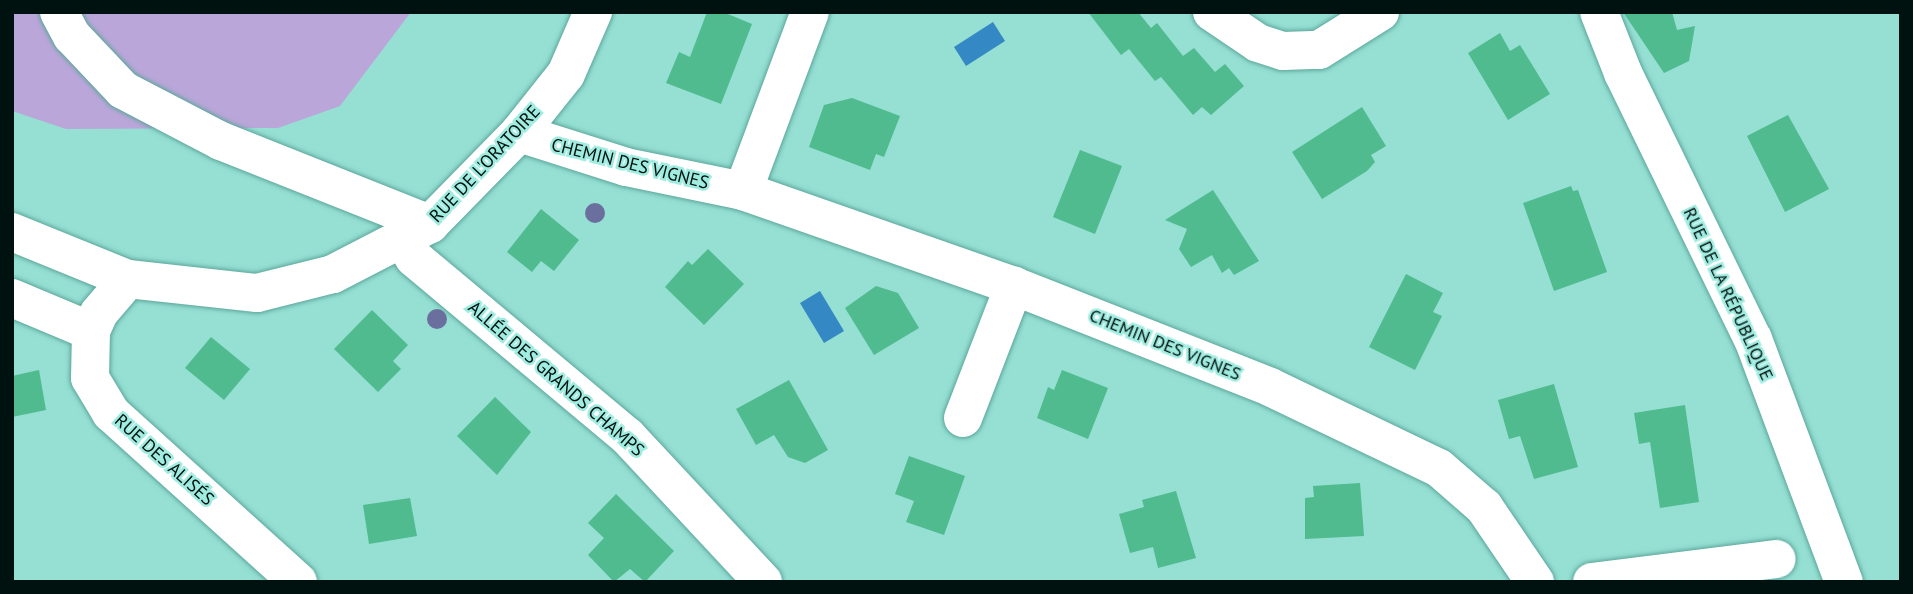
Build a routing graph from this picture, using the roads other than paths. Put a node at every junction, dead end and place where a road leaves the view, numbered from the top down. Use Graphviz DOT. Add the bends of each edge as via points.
graph roads {
  1 [pos="59,12"];
  2 [pos="593,12"];
  3 [pos="810,12"];
  4 [pos="1212,12"];
  5 [pos="1380,12"];
  6 [pos="1599,12"];
  7 [pos="519,133"];
  8 [pos="743,191"];
  9 [pos="12,232"];
  10 [pos="416,233"];
  11 [pos="128,279"];
  12 [pos="1014,286"];
  13 [pos="12,298"];
  14 [pos="92,331"];
  15 [pos="963,418"];
  16 [pos="1777,559"];
  17 [pos="298,582"];
  18 [pos="763,582"];
  19 [pos="1535,582"];
  20 [pos="1592,582"];
  21 [pos="1844,582"];
  1 -- 10 [label="street" via="72,36 123,89"];
  2 -- 7 [label="street, RUE DE L'ORATOIRE" via="566,74"];
  3 -- 8 [label="street"];
  4 -- 5 [label="street" via="1258,43 1283,51 1319,50"];
  6 -- 21 [label="street, RUE DE LA RÉPUBLIQUE" via="1623,73 1753,339"];
  7 -- 8 [label="street, CHEMIN DES VIGNES" via="626,167"];
  7 -- 10 [label="street, RUE DE L'ORATOIRE"];
  8 -- 12 [label="street, CHEMIN DES VIGNES"];
  9 -- 11 [label="street, RUE DE L'ORATOIRE"];
  10 -- 11 [label="street, RUE DE L'ORATOIRE" via="333,274 257,293"];
  10 -- 18 [label="street, ALLÉE DES GRANDS CHAMPS" via="414,258 628,437"];
  11 -- 14 [label="street, RUE DES ALISÉS" via="99,313"];
  12 -- 15 [label="street"];
  12 -- 19 [label="street, CHEMIN DES VIGNES" via="1270,387 1439,468 1484,507"];
  13 -- 14 [label="street"];
  14 -- 17 [label="street, RUE DES ALISÉS" via="90,378 111,413"];
  16 -- 20 [label="street"];
}
